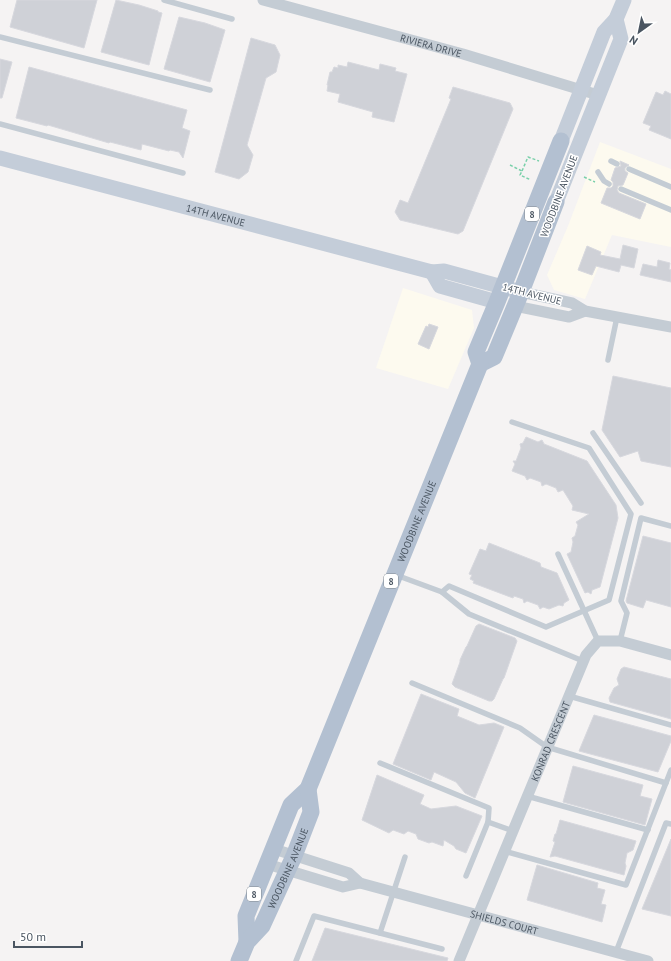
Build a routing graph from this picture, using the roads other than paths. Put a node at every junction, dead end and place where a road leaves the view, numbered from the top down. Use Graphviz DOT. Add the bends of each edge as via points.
graph roads {
  1 [pos="164,0"];
  2 [pos="270,1"];
  3 [pos="623,1"];
  4 [pos="616,19"];
  5 [pos="232,20"];
  6 [pos="0,37"];
  7 [pos="581,89"];
  8 [pos="210,90"];
  9 [pos="598,95"];
  10 [pos="0,124"];
  11 [pos="561,141"];
  12 [pos="0,158"];
  13 [pos="629,169"];
  14 [pos="598,172"];
  15 [pos="184,173"];
  16 [pos="609,184"];
  17 [pos="671,187"];
  18 [pos="621,189"];
  19 [pos="556,202"];
  20 [pos="671,210"];
  21 [pos="526,229"];
  22 [pos="543,237"];
  23 [pos="500,294"];
  24 [pos="518,299"];
  25 [pos="585,311"];
  26 [pos="617,317"];
  27 [pos="671,327"];
  28 [pos="608,360"];
  29 [pos="480,364"];
  30 [pos="512,422"];
  31 [pos="593,433"];
  32 [pos="641,503"];
  33 [pos="671,526"];
  34 [pos="558,554"];
  35 [pos="394,574"];
  36 [pos="442,592"];
  37 [pos="584,611"];
  38 [pos="598,641"];
  39 [pos="620,641"];
  40 [pos="671,655"];
  41 [pos="584,661"];
  42 [pos="412,683"];
  43 [pos="569,696"];
  44 [pos="671,724"];
  45 [pos="548,747"];
  46 [pos="380,763"];
  47 [pos="671,770"];
  48 [pos="666,782"];
  49 [pos="308,789"];
  50 [pos="527,796"];
  51 [pos="488,822"];
  52 [pos="671,824"];
  53 [pos="648,830"];
  54 [pos="513,831"];
  55 [pos="274,849"];
  56 [pos="504,851"];
  57 [pos="405,857"];
  58 [pos="267,864"];
  59 [pos="290,864"];
  60 [pos="466,876"];
  61 [pos="360,883"];
  62 [pos="393,892"];
  63 [pos="478,914"];
  64 [pos="380,932"];
  65 [pos="247,942"];
  66 [pos="442,948"];
  67 [pos="616,952"];
  68 [pos="240,961"];
  69 [pos="296,961"];
  70 [pos="459,961"];
  71 [pos="648,961"];
  1 -- 5 [label="lane"];
  2 -- 7 [label="street, RIVIERA DRIVE"];
  3 -- 4 [label="main road, WOODBINE AVENUE / 8"];
  4 -- 7 [label="main road, WOODBINE AVENUE / 8" via="604,32"];
  4 -- 9 [label="main road, WOODBINE AVENUE / 8" via="621,39"];
  6 -- 8 [label="lane"];
  7 -- 9 [label="street, RIVIERA DRIVE"];
  7 -- 11 [label="main road, WOODBINE AVENUE / 8"];
  9 -- 19 [label="main road, WOODBINE AVENUE / 8"];
  10 -- 15 [label="lane"];
  11 -- 21 [label="main road, WOODBINE AVENUE / 8"];
  12 -- 23 [label="main road, 14TH AVENUE" via="432,272 440,286"];
  13 -- 17 [label="lane"];
  14 -- 16 [label="lane"];
  18 -- 20 [label="lane"];
  19 -- 22 [label="main road, WOODBINE AVENUE / 8"];
  21 -- 22 [label="main road"];
  21 -- 23 [label="main road, WOODBINE AVENUE / 8"];
  22 -- 24 [label="main road, WOODBINE AVENUE / 8"];
  23 -- 24 [label="main road, 14TH AVENUE"];
  23 -- 29 [label="main road, WOODBINE AVENUE / 8" via="476,352"];
  24 -- 25 [label="street, 14TH AVENUE" via="572,303"];
  24 -- 25 [label="street, 14TH AVENUE" via="569,317"];
  24 -- 29 [label="main road, WOODBINE AVENUE / 8" via="494,357"];
  25 -- 26 [label="street, 14TH AVENUE"];
  26 -- 27 [label="street, 14TH AVENUE"];
  26 -- 28 [label="lane"];
  29 -- 35 [label="main road, WOODBINE AVENUE / 8"];
  30 -- 37 [label="lane" via="589,448 632,514 609,600"];
  31 -- 32 [label="lane"];
  33 -- 39 [label="lane" via="641,518 621,601 627,613"];
  34 -- 37 [label="lane"];
  35 -- 36 [label="lane"];
  35 -- 49 [label="main road, WOODBINE AVENUE / 8"];
  36 -- 37 [label="lane" via="449,586 546,627"];
  36 -- 41 [label="lane" via="469,614"];
  37 -- 38 [label="lane"];
  38 -- 39 [label="street"];
  38 -- 41 [label="street, KONRAD CRESCENT"];
  39 -- 40 [label="street"];
  41 -- 43 [label="street, KONRAD CRESCENT"];
  42 -- 45 [label="lane" via="520,728"];
  43 -- 44 [label="lane"];
  43 -- 45 [label="street, KONRAD CRESCENT"];
  45 -- 48 [label="lane"];
  45 -- 50 [label="street, KONRAD CRESCENT"];
  46 -- 51 [label="lane" via="489,808"];
  47 -- 48 [label="lane"];
  48 -- 53 [label="lane"];
  49 -- 55 [label="main road, WOODBINE AVENUE / 8" via="291,805"];
  49 -- 59 [label="main road, WOODBINE AVENUE / 8" via="310,812"];
  50 -- 53 [label="lane"];
  50 -- 54 [label="street, KONRAD CRESCENT"];
  51 -- 54 [label="lane"];
  51 -- 60 [label="lane"];
  52 -- 67 [label="lane" via="666,823"];
  53 -- 56 [label="lane" via="626,886"];
  54 -- 56 [label="street, KONRAD CRESCENT"];
  55 -- 58 [label="main road, WOODBINE AVENUE / 8"];
  55 -- 59 [label="street, SHIELDS COURT"];
  56 -- 63 [label="street, KONRAD CRESCENT"];
  57 -- 62 [label="lane"];
  58 -- 59 [label="street, SHIELDS COURT"];
  58 -- 65 [label="main road, WOODBINE AVENUE / 8" via="246,916"];
  59 -- 61 [label="street, SHIELDS COURT" via="349,873"];
  59 -- 61 [label="street, SHIELDS COURT" via="343,887"];
  59 -- 65 [label="main road, WOODBINE AVENUE / 8" via="262,926"];
  61 -- 62 [label="street, SHIELDS COURT"];
  62 -- 63 [label="street, SHIELDS COURT"];
  62 -- 64 [label="lane"];
  63 -- 67 [label="street, SHIELDS COURT"];
  63 -- 70 [label="street, KONRAD CRESCENT"];
  64 -- 66 [label="lane"];
  64 -- 69 [label="lane" via="314,916"];
  65 -- 68 [label="main road, WOODBINE AVENUE / 8"];
  67 -- 71 [label="street, SHIELDS COURT"];
}
